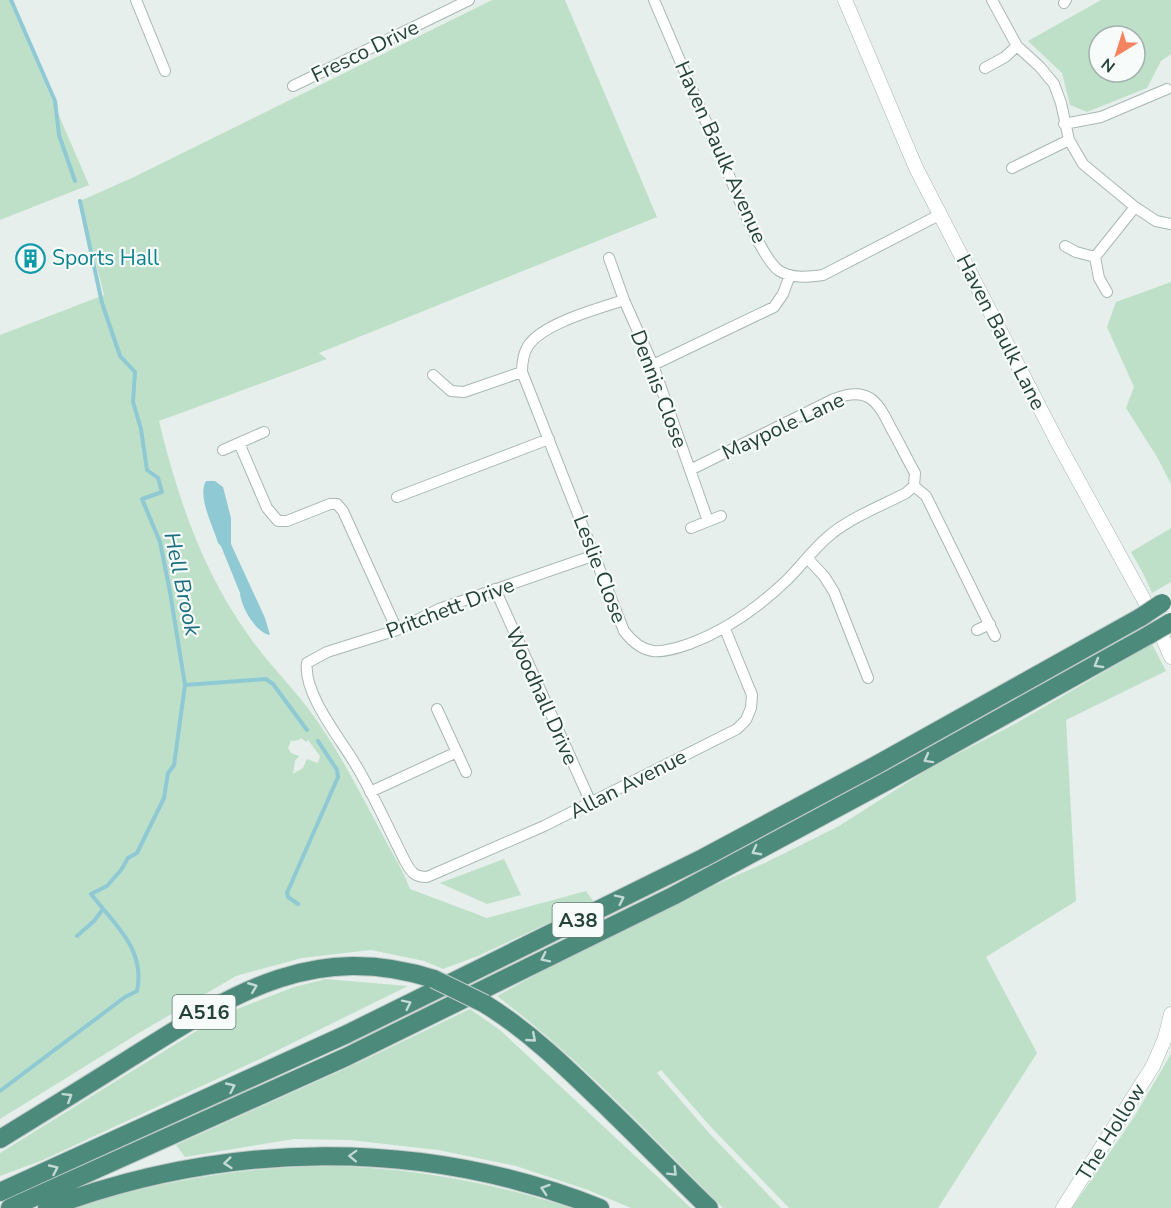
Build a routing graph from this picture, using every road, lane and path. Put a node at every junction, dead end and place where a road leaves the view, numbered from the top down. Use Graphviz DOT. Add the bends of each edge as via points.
graph roads {
  1 [pos="136,0"];
  2 [pos="469,0"];
  3 [pos="654,0"];
  4 [pos="845,0"];
  5 [pos="992,0"];
  6 [pos="1017,46"];
  7 [pos="985,68"];
  8 [pos="165,71"];
  9 [pos="293,86"];
  10 [pos="1167,89"];
  11 [pos="1064,124"];
  12 [pos="1069,140"];
  13 [pos="1012,168"];
  14 [pos="1135,207"];
  15 [pos="941,214"];
  16 [pos="1171,224"];
  17 [pos="1065,246"];
  18 [pos="1095,256"];
  19 [pos="609,258"];
  20 [pos="790,275"];
  21 [pos="1107,292"];
  22 [pos="624,300"];
  23 [pos="652,365"];
  24 [pos="522,372"];
  25 [pos="433,375"];
  26 [pos="264,432"];
  27 [pos="549,439"];
  28 [pos="239,443"];
  29 [pos="223,450"];
  30 [pos="690,470"];
  31 [pos="914,486"];
  32 [pos="413,491"];
  33 [pos="397,497"];
  34 [pos="417,503"];
  35 [pos="721,516"];
  36 [pos="708,521"];
  37 [pos="691,528"];
  38 [pos="595,555"];
  39 [pos="807,558"];
  40 [pos="495,589"];
  41 [pos="1167,601"];
  42 [pos="1171,622"];
  43 [pos="990,624"];
  44 [pos="725,629"];
  45 [pos="396,630"];
  46 [pos="977,630"];
  47 [pos="996,636"];
  48 [pos="1171,657"];
  49 [pos="874,661"];
  50 [pos="862,666"];
  51 [pos="868,678"];
  52 [pos="437,709"];
  53 [pos="457,752"];
  54 [pos="466,772"];
  55 [pos="370,792"];
  56 [pos="591,803"];
  57 [pos="1171,1014"];
  58 [pos="1171,1041"];
  59 [pos="1158,1056"];
  60 [pos="0,1139"];
  61 [pos="0,1192"];
  62 [pos="10,1208"];
  63 [pos="47,1208"];
  64 [pos="600,1208"];
  65 [pos="709,1208"];
  66 [pos="1063,1208"];
  1 -- 8 [label="street"];
  2 -- 9 [label="street, Fresco Drive"];
  3 -- 20 [label="street, Haven Baulk Avenue" via="747,217 768,257 778,270"];
  4 -- 15 [label="street, Haven Baulk Lane" via="916,168"];
  5 -- 6 [label="street"];
  6 -- 7 [label="street"];
  6 -- 11 [label="street" via="1054,84"];
  10 -- 11 [label="street" via="1101,117"];
  11 -- 12 [label="street"];
  12 -- 13 [label="street"];
  12 -- 14 [label="street" via="1083,164"];
  14 -- 16 [label="street"];
  14 -- 18 [label="street"];
  15 -- 20 [label="street" via="823,275"];
  15 -- 48 [label="street, Haven Baulk Lane"];
  17 -- 18 [label="street"];
  18 -- 21 [label="street"];
  19 -- 22 [label="street, Dennis Close"];
  20 -- 23 [label="street" via="774,307"];
  22 -- 23 [label="street, Dennis Close"];
  22 -- 24 [label="street" via="539,334 528,346"];
  23 -- 30 [label="street, Dennis Close"];
  24 -- 25 [label="street" via="464,392 451,391"];
  24 -- 27 [label="street, Leslie Close"];
  26 -- 28 [label="street"];
  27 -- 32 [label="street"];
  27 -- 38 [label="street, Leslie Close"];
  28 -- 29 [label="street"];
  28 -- 45 [label="street" via="273,518 287,521 330,504 337,504 343,511"];
  30 -- 31 [label="street, Maypole Lane" via="848,393 868,397 879,405 915,473"];
  30 -- 36 [label="street, Dennis Close"];
  31 -- 39 [label="street, Leslie Close" via="841,527"];
  31 -- 43 [label="street, Maypole Lane" via="926,496"];
  32 -- 33 [label="street"];
  32 -- 34 [label="street"];
  35 -- 36 [label="street"];
  36 -- 37 [label="street"];
  38 -- 40 [label="street, Pritchett Drive"];
  38 -- 44 [label="street, Leslie Close" via="624,631 643,649 671,650"];
  39 -- 44 [label="street, Leslie Close" via="750,612"];
  39 -- 50 [label="street" via="834,592"];
  40 -- 45 [label="street, Pritchett Drive"];
  40 -- 56 [label="street, Woodhall Drive"];
  61 -- 41 [label="highway, A38, one-way, bridge" via="347,1034 703,858"];
  42 -- 62 [label="highway, A38, one-way, bridge" via="673,896 346,1057"];
  43 -- 46 [label="street"];
  43 -- 47 [label="street, Maypole Lane"];
  44 -- 56 [label="street, Allan Avenue" via="752,696 746,720 737,729"];
  45 -- 55 [label="street, Pritchett Drive" via="327,652 307,663 305,675 332,730"];
  49 -- 50 [label="street"];
  50 -- 51 [label="street"];
  52 -- 53 [label="street"];
  53 -- 54 [label="street"];
  53 -- 55 [label="street"];
  55 -- 56 [label="street, Allan Avenue" via="417,877 427,877"];
  57 -- 59 [label="street"];
  58 -- 59 [label="street"];
  59 -- 66 [label="street, The Hollow"];
  60 -- 65 [label="highway, A516, one-way, bridge" via="185,1023 253,987 297,973 339,967 381,968 434,979 520,1027 587,1087"];
  64 -- 63 [label="highway, one-way" via="533,1185 461,1167 323,1155 206,1165 127,1183"];
}
